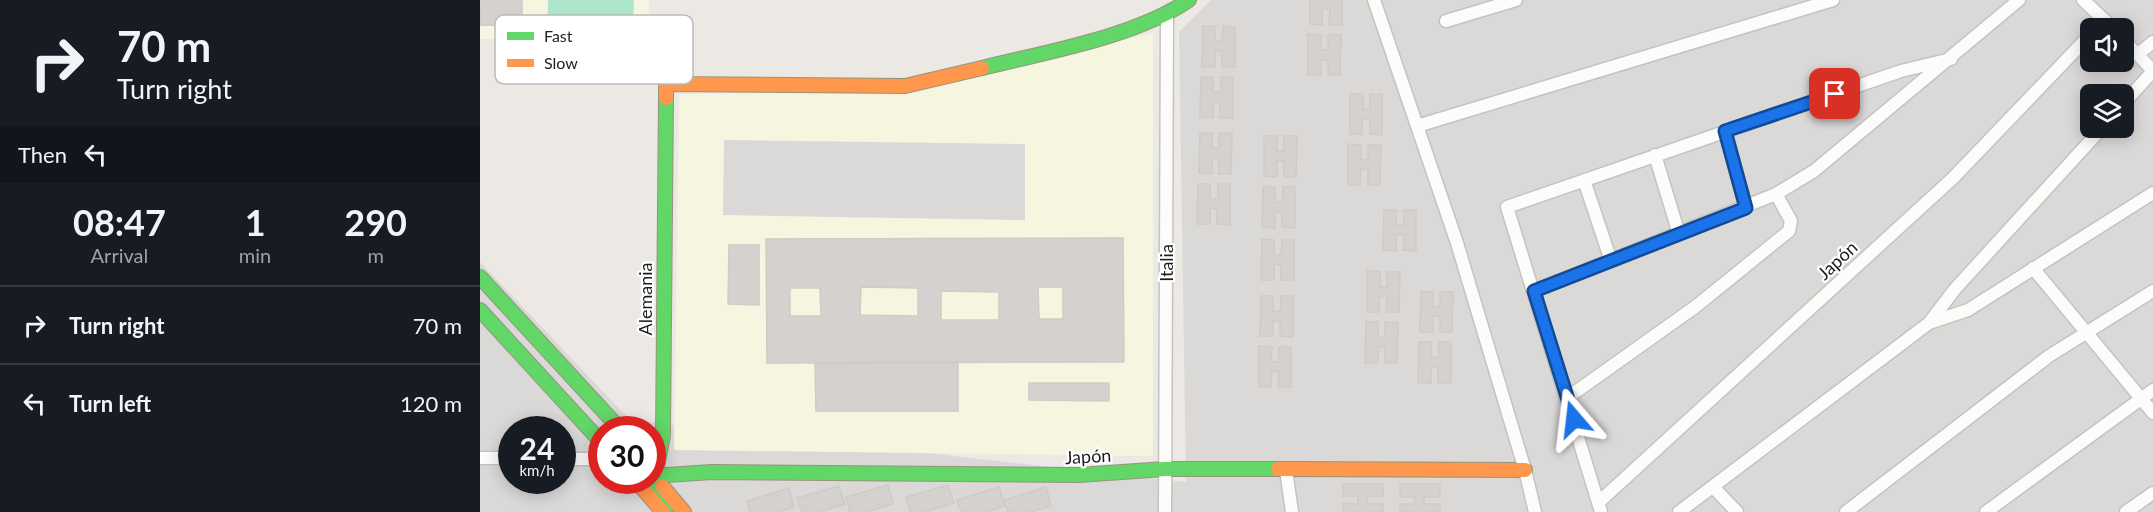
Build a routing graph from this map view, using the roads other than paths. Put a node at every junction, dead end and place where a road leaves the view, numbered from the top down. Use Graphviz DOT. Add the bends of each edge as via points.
graph roads {
  1 [pos="1190,0"];
  2 [pos="1374,0"];
  3 [pos="1516,0"];
  4 [pos="1830,0"];
  5 [pos="2019,0"];
  6 [pos="2086,1"];
  7 [pos="1167,15"];
  8 [pos="2099,18"];
  9 [pos="1446,21"];
  10 [pos="2153,42"];
  11 [pos="2080,45"];
  12 [pos="2134,50"];
  13 [pos="2138,54"];
  14 [pos="1951,59"];
  15 [pos="2134,92"];
  16 [pos="1418,126"];
  17 [pos="1725,131"];
  18 [pos="2093,138"];
  19 [pos="1655,155"];
  20 [pos="1584,180"];
  21 [pos="1776,194"];
  22 [pos="2153,194"];
  23 [pos="1746,208"];
  24 [pos="1679,234"];
  25 [pos="1611,261"];
  26 [pos="2033,268"];
  27 [pos="480,277"];
  28 [pos="1534,291"];
  29 [pos="2153,291"];
  30 [pos="480,310"];
  31 [pos="1929,323"];
  32 [pos="2086,333"];
  33 [pos="2153,390"];
  34 [pos="1567,398"];
  35 [pos="2141,398"];
  36 [pos="2153,413"];
  37 [pos="608,416"];
  38 [pos="663,416"];
  39 [pos="588,428"];
  40 [pos="480,458"];
  41 [pos="498,458"];
  42 [pos="1165,469"];
  43 [pos="1286,470"];
  44 [pos="1525,470"];
  45 [pos="666,475"];
  46 [pos="1713,487"];
  47 [pos="666,491"];
  48 [pos="2153,493"];
  49 [pos="648,494"];
  50 [pos="658,494"];
  51 [pos="1600,507"];
  52 [pos="664,512"];
  53 [pos="684,512"];
  54 [pos="1165,512"];
  55 [pos="1292,512"];
  56 [pos="1535,512"];
  57 [pos="1679,512"];
  58 [pos="1737,512"];
  59 [pos="1846,512"];
  60 [pos="1986,512"];
  61 [pos="2126,512"];
  1 -- 7 [label="street"];
  2 -- 16 [label="street"];
  3 -- 9 [label="street"];
  4 -- 16 [label="street"];
  5 -- 14 [label="street"];
  6 -- 8 [label="street"];
  7 -- 38 [label="street, Alemania" via="1072,46 905,86 666,84"];
  7 -- 42 [label="street, Italia"];
  10 -- 13 [label="street"];
  11 -- 51 [label="street, Japón" via="1953,178"];
  12 -- 13 [label="street"];
  13 -- 15 [label="street" via="2153,71"];
  14 -- 17 [label="street" via="1901,71"];
  14 -- 21 [label="street" via="1814,171"];
  16 -- 44 [label="street"];
  17 -- 19 [label="street"];
  17 -- 23 [label="street"];
  18 -- 31 [label="street"];
  19 -- 20 [label="street"];
  19 -- 24 [label="street"];
  20 -- 25 [label="street"];
  20 -- 28 [label="street" via="1507,207"];
  21 -- 23 [label="street"];
  21 -- 34 [label="street" via="1790,219 1789,231 1695,307"];
  22 -- 26 [label="street"];
  23 -- 24 [label="street"];
  24 -- 25 [label="street"];
  25 -- 28 [label="street"];
  26 -- 31 [label="street" via="1968,310"];
  26 -- 32 [label="street"];
  27 -- 37 [label="street"];
  28 -- 34 [label="street"];
  29 -- 32 [label="street"];
  30 -- 39 [label="street"];
  31 -- 46 [label="street"];
  32 -- 35 [label="street"];
  32 -- 59 [label="street" via="2049,356"];
  33 -- 35 [label="street"];
  34 -- 51 [label="street"];
  35 -- 36 [label="street"];
  35 -- 60 [label="street"];
  40 -- 41 [label="street"];
  42 -- 43 [label="street, Japón"];
  42 -- 45 [label="street, Japón" via="1079,476 712,472"];
  42 -- 54 [label="street, Italia"];
  43 -- 44 [label="street, Japón"];
  43 -- 55 [label="street"];
  44 -- 56 [label="street"];
  46 -- 57 [label="street"];
  46 -- 58 [label="street"];
  47 -- 53 [label="street"];
  48 -- 61 [label="street"];
  49 -- 52 [label="street"];
  50 -- 52 [label="street, Alemania"];
}
